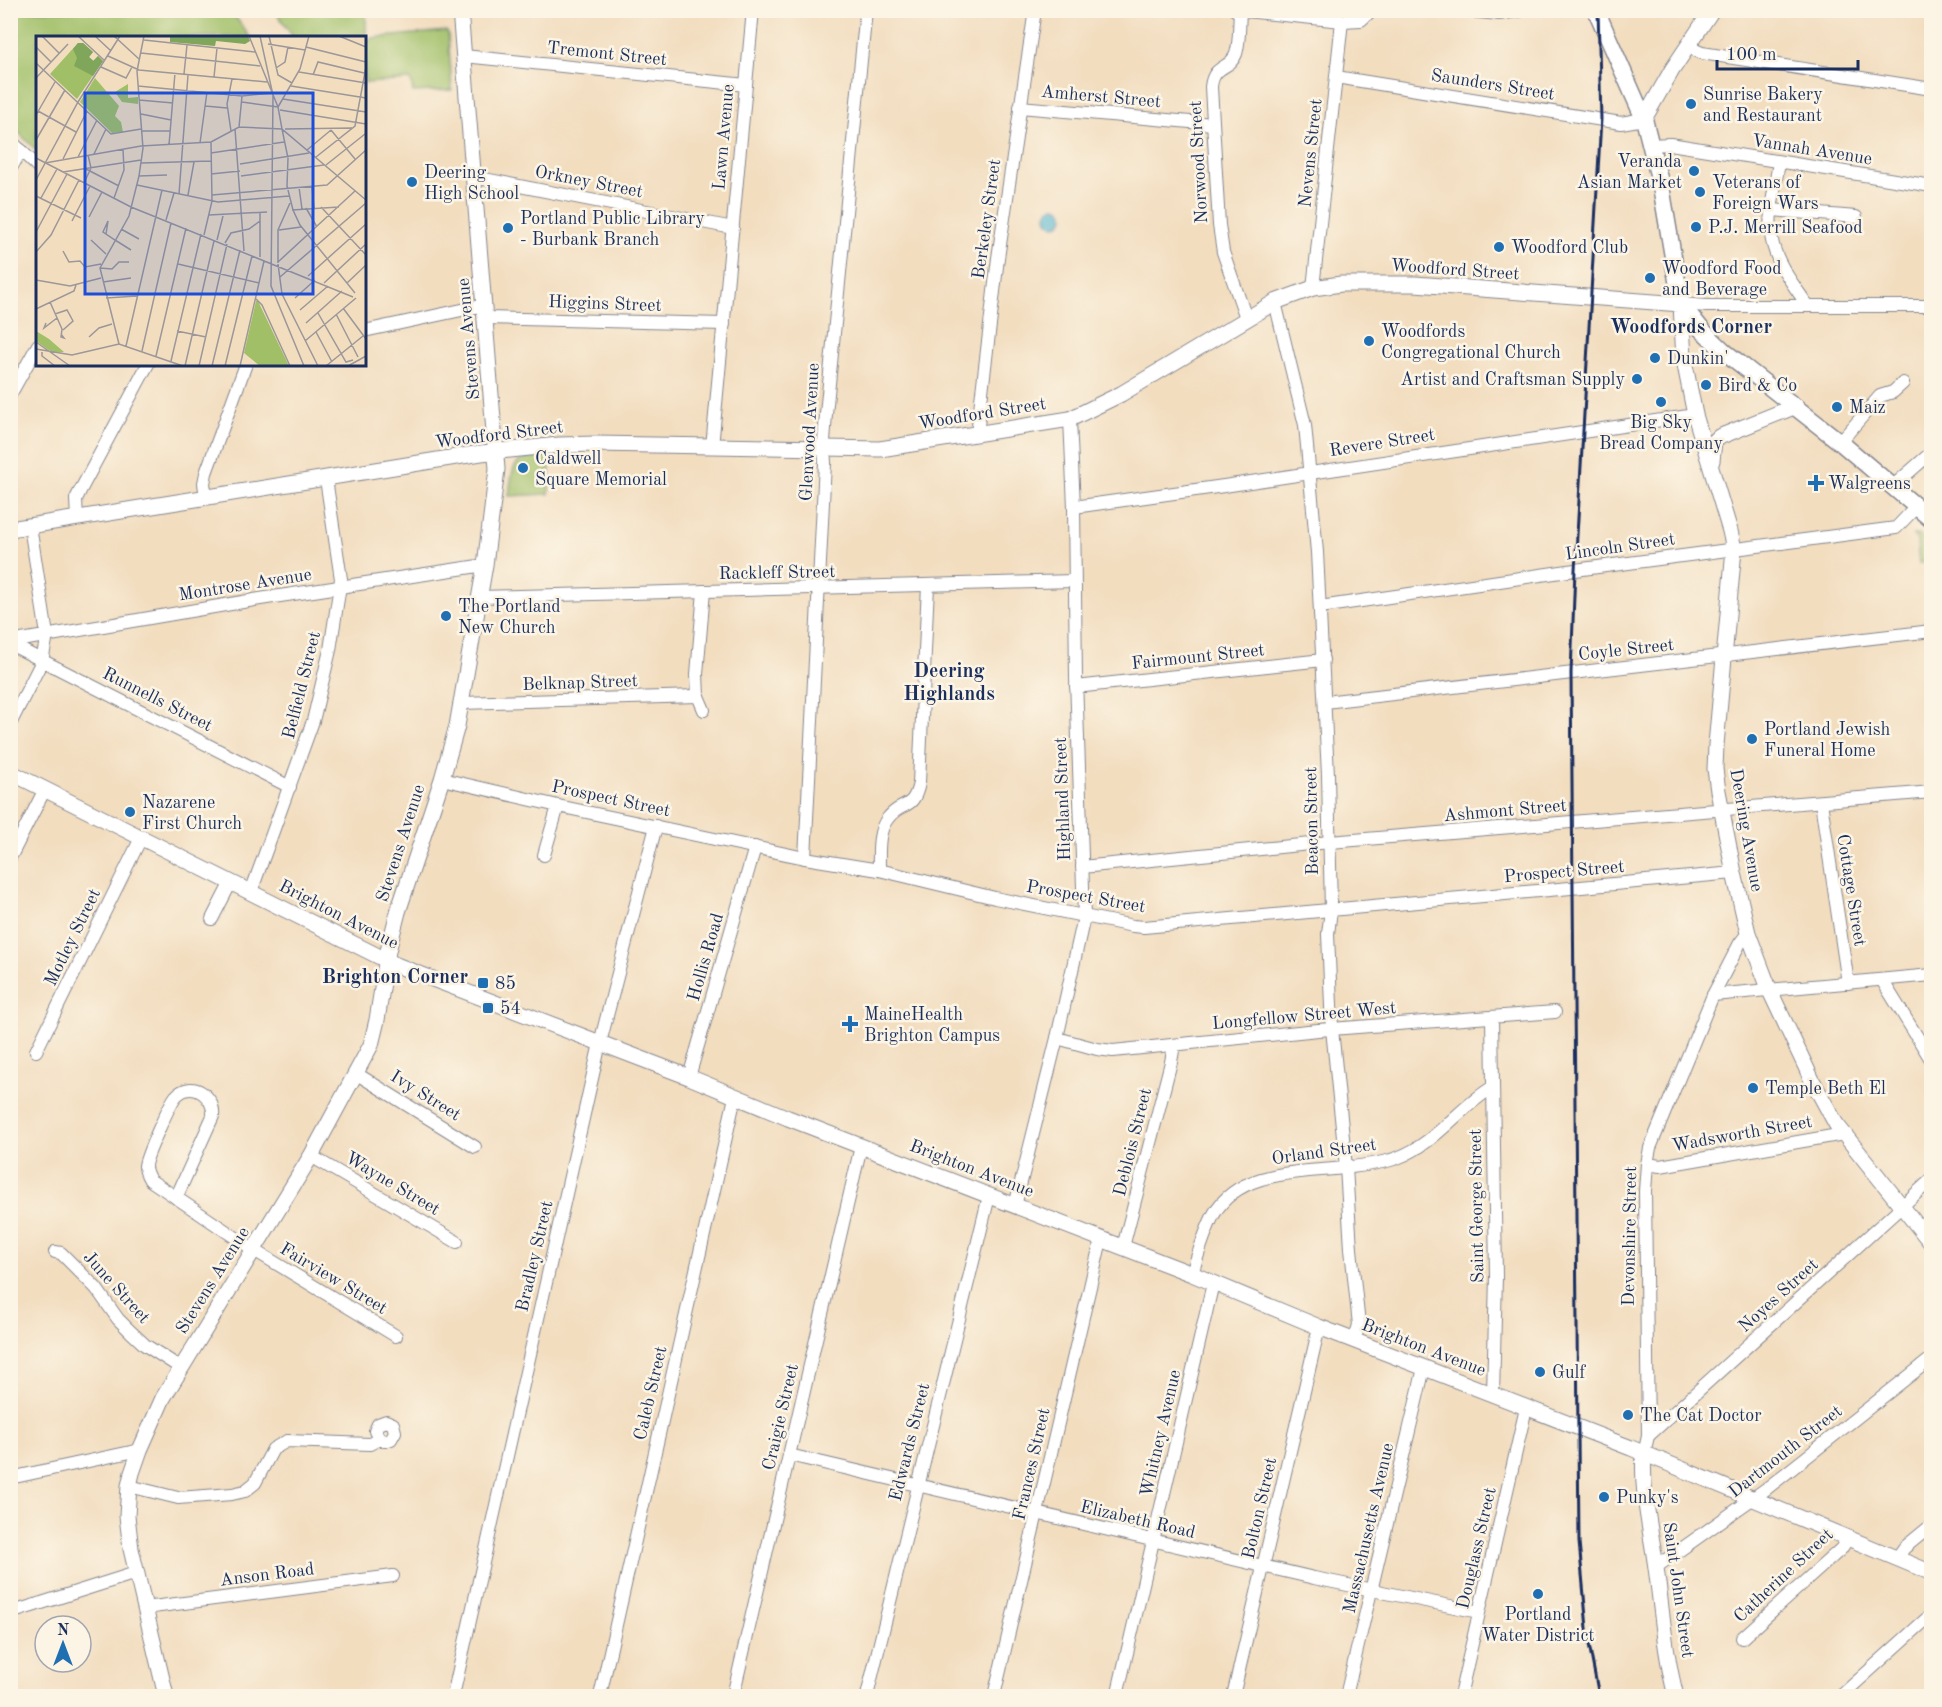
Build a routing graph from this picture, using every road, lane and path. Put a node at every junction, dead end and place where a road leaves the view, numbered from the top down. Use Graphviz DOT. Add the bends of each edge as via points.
graph roads {
  1 [pos="460,10"];
  2 [pos="753,10"];
  3 [pos="866,10"];
  4 [pos="1035,10"];
  5 [pos="1235,10"];
  6 [pos="1372,10"];
  7 [pos="1458,10"];
  8 [pos="1523,10"];
  9 [pos="1596,10"];
  10 [pos="1712,10"];
  11 [pos="1240,11"];
  12 [pos="1342,21"];
  13 [pos="1688,47"];
  14 [pos="464,56"];
  15 [pos="1336,77"];
  16 [pos="746,85"];
  17 [pos="1932,88"];
  18 [pos="1020,107"];
  19 [pos="1644,119"];
  20 [pos="1214,124"];
  21 [pos="10,140"];
  22 [pos="1651,145"];
  23 [pos="21,150"];
  24 [pos="1779,162"];
  25 [pos="36,164"];
  26 [pos="10,170"];
  27 [pos="474,177"];
  28 [pos="1932,186"];
  29 [pos="1772,210"];
  30 [pos="1856,217"];
  31 [pos="733,228"];
  32 [pos="1313,288"];
  33 [pos="1275,302"];
  34 [pos="1681,304"];
  35 [pos="1808,306"];
  36 [pos="1932,306"];
  37 [pos="485,311"];
  38 [pos="1246,318"];
  39 [pos="724,324"];
  40 [pos="366,331"];
  41 [pos="36,349"];
  42 [pos="147,366"];
  43 [pos="245,366"];
  44 [pos="1903,383"];
  45 [pos="10,395"];
  46 [pos="1796,406"];
  47 [pos="1070,418"];
  48 [pos="1697,421"];
  49 [pos="977,434"];
  50 [pos="1719,437"];
  51 [pos="1840,442"];
  52 [pos="712,447"];
  53 [pos="824,449"];
  54 [pos="496,452"];
  55 [pos="1932,452"];
  56 [pos="1712,470"];
  57 [pos="1311,473"];
  58 [pos="326,479"];
  59 [pos="1892,487"];
  60 [pos="206,498"];
  61 [pos="1074,507"];
  62 [pos="1916,507"];
  63 [pos="77,519"];
  64 [pos="1932,520"];
  65 [pos="30,526"];
  66 [pos="10,529"];
  67 [pos="1734,549"];
  68 [pos="485,565"];
  69 [pos="1074,581"];
  70 [pos="928,585"];
  71 [pos="341,586"];
  72 [pos="819,589"];
  73 [pos="704,591"];
  74 [pos="480,597"];
  75 [pos="1320,607"];
  76 [pos="1932,631"];
  77 [pos="47,635"];
  78 [pos="10,643"];
  79 [pos="1724,655"];
  80 [pos="1323,660"];
  81 [pos="42,661"];
  82 [pos="1076,687"];
  83 [pos="698,696"];
  84 [pos="1325,702"];
  85 [pos="462,703"];
  86 [pos="704,710"];
  87 [pos="10,724"];
  88 [pos="10,772"];
  89 [pos="442,779"];
  90 [pos="290,787"];
  91 [pos="45,789"];
  92 [pos="1932,792"];
  93 [pos="1821,802"];
  94 [pos="558,806"];
  95 [pos="1721,810"];
  96 [pos="656,826"];
  97 [pos="141,838"];
  98 [pos="1330,843"];
  99 [pos="755,847"];
  100 [pos="544,855"];
  101 [pos="10,858"];
  102 [pos="805,858"];
  103 [pos="1082,867"];
  104 [pos="879,870"];
  105 [pos="1734,873"];
  106 [pos="231,882"];
  107 [pos="252,892"];
  108 [pos="1331,910"];
  109 [pos="1084,916"];
  110 [pos="212,920"];
  111 [pos="1748,933"];
  112 [pos="386,960"];
  113 [pos="1932,975"];
  114 [pos="1882,980"];
  115 [pos="1848,982"];
  116 [pos="1770,991"];
  117 [pos="1713,995"];
  118 [pos="1555,1012"];
  119 [pos="1492,1018"];
  120 [pos="1332,1029"];
  121 [pos="1057,1038"];
  122 [pos="600,1043"];
  123 [pos="1174,1045"];
  124 [pos="36,1051"];
  125 [pos="1932,1061"];
  126 [pos="357,1074"];
  127 [pos="689,1077"];
  128 [pos="1493,1087"];
  129 [pos="735,1097"];
  130 [pos="1844,1134"];
  131 [pos="861,1146"];
  132 [pos="476,1147"];
  133 [pos="311,1156"];
  134 [pos="1647,1164"];
  135 [pos="1346,1167"];
  136 [pos="1932,1179"];
  137 [pos="989,1196"];
  138 [pos="176,1198"];
  139 [pos="1015,1206"];
  140 [pos="1902,1207"];
  141 [pos="1101,1240"];
  142 [pos="457,1242"];
  143 [pos="1932,1244"];
  144 [pos="1123,1247"];
  145 [pos="254,1250"];
  146 [pos="55,1252"];
  147 [pos="1192,1274"];
  148 [pos="1213,1283"];
  149 [pos="1318,1327"];
  150 [pos="396,1336"];
  151 [pos="1354,1341"];
  152 [pos="1932,1358"];
  153 [pos="181,1368"];
  154 [pos="1424,1368"];
  155 [pos="1493,1395"];
  156 [pos="1526,1408"];
  157 [pos="1648,1436"];
  158 [pos="379,1439"];
  159 [pos="140,1450"];
  160 [pos="1644,1454"];
  161 [pos="789,1455"];
  162 [pos="10,1478"];
  163 [pos="917,1485"];
  164 [pos="129,1486"];
  165 [pos="1754,1498"];
  166 [pos="1038,1514"];
  167 [pos="1932,1525"];
  168 [pos="1848,1538"];
  169 [pos="1154,1541"];
  170 [pos="1897,1558"];
  171 [pos="1264,1566"];
  172 [pos="1656,1568"];
  173 [pos="136,1573"];
  174 [pos="1932,1573"];
  175 [pos="393,1576"];
  176 [pos="1372,1590"];
  177 [pos="145,1608"];
  178 [pos="1479,1612"];
  179 [pos="10,1613"];
  180 [pos="1932,1614"];
  181 [pos="1742,1638"];
  182 [pos="166,1696"];
  183 [pos="453,1696"];
  184 [pos="600,1696"];
  185 [pos="733,1696"];
  186 [pos="867,1696"];
  187 [pos="994,1696"];
  188 [pos="1118,1696"];
  189 [pos="1233,1696"];
  190 [pos="1346,1696"];
  191 [pos="1460,1696"];
  192 [pos="1676,1696"];
  193 [pos="1840,1696"];
  1 -- 14 [label="main road, Stevens Avenue"];
  2 -- 16 [label="street, Lawn Avenue"];
  3 -- 53 [label="street, Glenwood Avenue"];
  4 -- 18 [label="street, Berkeley Street"];
  5 -- 11 [label="street"];
  6 -- 12 [label="street" via="1361,20"];
  7 -- 8 [label="street" via="1498,14"];
  9 -- 19 [label="highway"];
  10 -- 13 [label="main road"];
  11 -- 12 [label="street"];
  11 -- 20 [label="street, Norwood Street" via="1236,53 1212,78"];
  12 -- 15 [label="street, Nevens Street"];
  13 -- 17 [label="street" via="1702,53"];
  13 -- 19 [label="main road"];
  14 -- 16 [label="street, Tremont Street"];
  14 -- 27 [label="main road, Stevens Avenue"];
  15 -- 19 [label="street, Saunders Street" via="1621,123"];
  15 -- 32 [label="street, Nevens Street"];
  16 -- 31 [label="street, Lawn Avenue"];
  18 -- 20 [label="street, Amherst Street"];
  18 -- 49 [label="street, Berkeley Street"];
  19 -- 22 [label="highway"];
  20 -- 38 [label="street, Norwood Street" via="1223,252"];
  21 -- 23 [label="street"];
  22 -- 24 [label="street, Vannah Avenue" via="1670,144"];
  22 -- 34 [label="highway"];
  23 -- 25 [label="street"];
  23 -- 26 [label="street"];
  24 -- 28 [label="street, Vannah Avenue"];
  24 -- 29 [label="street"];
  27 -- 31 [label="street, Orkney Street"];
  27 -- 37 [label="main road, Stevens Avenue"];
  29 -- 30 [label="street"];
  29 -- 35 [label="street" via="1770,226 1777,257"];
  31 -- 39 [label="street, Lawn Avenue"];
  32 -- 33 [label="main road, Woodford Street"];
  32 -- 34 [label="main road, Woodford Street" via="1341,284 1439,285"];
  33 -- 38 [label="main road, Woodford Street"];
  33 -- 57 [label="street, Beacon Street" via="1300,401"];
  34 -- 35 [label="street, Woodford Street"];
  34 -- 46 [label="highway" via="1725,352"];
  34 -- 48 [label="main road, Deering Avenue" via="1684,360"];
  35 -- 36 [label="street, Woodford Street"];
  37 -- 39 [label="street, Higgins Street"];
  37 -- 40 [label="street, Higgins Street"];
  37 -- 54 [label="main road, Stevens Avenue"];
  38 -- 47 [label="main road, Woodford Street" via="1123,393"];
  39 -- 52 [label="street, Lawn Avenue"];
  41 -- 45 [label="street"];
  42 -- 63 [label="street" via="80,490 76,499"];
  43 -- 60 [label="street" via="206,473"];
  44 -- 51 [label="street" via="1880,396"];
  46 -- 50 [label="main road"];
  46 -- 51 [label="highway"];
  47 -- 49 [label="main road, Woodford Street"];
  47 -- 61 [label="street, Highland Street"];
  48 -- 50 [label="street"];
  48 -- 56 [label="main road, Deering Avenue"];
  48 -- 57 [label="street, Revere Street"];
  49 -- 53 [label="main road, Woodford Street" via="880,450"];
  50 -- 56 [label="main road" via="1712,451"];
  51 -- 59 [label="highway"];
  52 -- 53 [label="main road, Woodford Street"];
  52 -- 54 [label="main road, Woodford Street" via="595,444"];
  53 -- 72 [label="street, Glenwood Avenue"];
  54 -- 58 [label="main road, Woodford Street"];
  54 -- 68 [label="main road, Stevens Avenue" via="496,490"];
  55 -- 59 [label="street"];
  56 -- 67 [label="main road, Deering Avenue"];
  57 -- 61 [label="street, Revere Street"];
  57 -- 75 [label="street, Beacon Street"];
  58 -- 60 [label="main road, Woodford Street"];
  58 -- 71 [label="street, Belfield Street"];
  59 -- 62 [label="highway"];
  60 -- 63 [label="main road, Woodford Street"];
  61 -- 69 [label="street, Highland Street"];
  62 -- 64 [label="highway"];
  62 -- 67 [label="street, Lincoln Street" via="1896,528"];
  63 -- 65 [label="main road, Woodford Street"];
  65 -- 66 [label="main road, Woodford Street"];
  65 -- 77 [label="street"];
  67 -- 75 [label="street, Lincoln Street"];
  67 -- 79 [label="main road, Deering Avenue"];
  68 -- 71 [label="street, Montrose Avenue"];
  68 -- 74 [label="main road, Stevens Avenue"];
  69 -- 70 [label="street, Rackleff Street"];
  69 -- 82 [label="street, Highland Street"];
  70 -- 72 [label="street, Rackleff Street"];
  70 -- 104 [label="street" via="919,783 916,796 889,817 882,828"];
  71 -- 77 [label="street, Montrose Avenue"];
  71 -- 90 [label="street, Belfield Street" via="322,689"];
  72 -- 73 [label="street, Rackleff Street"];
  72 -- 102 [label="street, Glenwood Avenue"];
  73 -- 74 [label="street, Rackleff Street"];
  73 -- 83 [label="street"];
  74 -- 85 [label="main road, Stevens Avenue"];
  75 -- 80 [label="street, Beacon Street"];
  76 -- 79 [label="street, Coyle Street"];
  77 -- 78 [label="street, Montrose Avenue"];
  77 -- 81 [label="street"];
  78 -- 81 [label="street, Runnells Street"];
  79 -- 84 [label="street, Coyle Street"];
  79 -- 95 [label="main road, Deering Avenue" via="1715,769"];
  80 -- 82 [label="street, Fairmount Street"];
  80 -- 84 [label="street, Beacon Street"];
  81 -- 87 [label="street"];
  81 -- 90 [label="street, Runnells Street"];
  82 -- 103 [label="street, Highland Street"];
  83 -- 85 [label="street, Belknap Street"];
  83 -- 86 [label="street"];
  84 -- 98 [label="street, Beacon Street"];
  85 -- 89 [label="main road, Stevens Avenue"];
  88 -- 91 [label="main road, Brighton Avenue"];
  89 -- 94 [label="street, Prospect Street"];
  89 -- 112 [label="main road, Stevens Avenue"];
  90 -- 107 [label="street, Belfield Street"];
  91 -- 97 [label="main road, Brighton Avenue"];
  91 -- 101 [label="street"];
  92 -- 93 [label="street, Ashmont Street"];
  93 -- 95 [label="street, Ashmont Street"];
  93 -- 115 [label="street, Cottage Street"];
  94 -- 96 [label="street, Prospect Street"];
  94 -- 100 [label="street"];
  95 -- 98 [label="street, Ashmont Street"];
  95 -- 105 [label="main road, Deering Avenue"];
  96 -- 99 [label="street, Prospect Street"];
  96 -- 122 [label="street, Bradley Street"];
  97 -- 106 [label="main road, Brighton Avenue"];
  97 -- 124 [label="street, Motley Street"];
  98 -- 103 [label="street, Ashmont Street"];
  98 -- 108 [label="street, Beacon Street"];
  99 -- 102 [label="street, Prospect Street"];
  99 -- 127 [label="street, Hollis Road"];
  102 -- 104 [label="street, Prospect Street"];
  103 -- 109 [label="street, Highland Street"];
  104 -- 109 [label="street, Prospect Street"];
  105 -- 108 [label="street, Prospect Street"];
  105 -- 111 [label="main road, Deering Avenue"];
  106 -- 107 [label="main road, Brighton Avenue"];
  106 -- 110 [label="street"];
  107 -- 112 [label="main road, Brighton Avenue"];
  108 -- 109 [label="street, Prospect Street" via="1144,927"];
  108 -- 120 [label="street, Beacon Street" via="1328,934"];
  109 -- 121 [label="street, Highland Street"];
  111 -- 116 [label="main road, Deering Avenue"];
  111 -- 117 [label="street, Devonshire Street"];
  112 -- 122 [label="main road, Brighton Avenue"];
  112 -- 126 [label="main road, Stevens Avenue" via="371,1045"];
  113 -- 114 [label="street"];
  114 -- 115 [label="street"];
  114 -- 125 [label="street"];
  115 -- 116 [label="street"];
  116 -- 117 [label="street"];
  116 -- 130 [label="main road, Deering Avenue" via="1817,1089"];
  117 -- 134 [label="street, Devonshire Street" via="1650,1148"];
  118 -- 119 [label="street, Longfellow Street West"];
  119 -- 120 [label="street, Longfellow Street West"];
  119 -- 128 [label="street, Saint George Street"];
  120 -- 123 [label="street, Longfellow Street West"];
  120 -- 135 [label="street, Beacon Street"];
  121 -- 123 [label="street, Longfellow Street West" via="1113,1051"];
  121 -- 139 [label="street, Highland Street"];
  122 -- 127 [label="main road, Brighton Avenue"];
  122 -- 183 [label="street, Bradley Street"];
  123 -- 144 [label="street, Deblois Street"];
  126 -- 132 [label="street, Ivy Street"];
  126 -- 133 [label="main road, Stevens Avenue"];
  127 -- 129 [label="main road, Brighton Avenue"];
  128 -- 135 [label="street, Orland Street" via="1413,1151 1381,1162"];
  128 -- 155 [label="street, Saint George Street"];
  129 -- 131 [label="main road, Brighton Avenue"];
  129 -- 184 [label="street, Caleb Street"];
  130 -- 134 [label="street, Wadsworth Street" via="1659,1166"];
  130 -- 140 [label="main road, Deering Avenue"];
  131 -- 137 [label="main road, Brighton Avenue"];
  131 -- 161 [label="street, Craigie Street"];
  133 -- 142 [label="street, Wayne Street"];
  133 -- 145 [label="main road, Stevens Avenue"];
  134 -- 157 [label="street, Devonshire Street"];
  135 -- 147 [label="street, Orland Street" via="1257,1180 1227,1197 1206,1231"];
  135 -- 151 [label="street, Beacon Street" via="1359,1324"];
  136 -- 140 [label="street, Noyes Street"];
  137 -- 139 [label="main road, Brighton Avenue"];
  137 -- 163 [label="street, Edwards Street"];
  138 -- 138 [label="street, Fairview Street" via="152,1182 146,1174 146,1163 173,1100 184,1091 195,1090 210,1099 213,1113"];
  138 -- 145 [label="street, Fairview Street"];
  139 -- 141 [label="main road, Brighton Avenue"];
  140 -- 143 [label="main road, Deering Avenue"];
  140 -- 157 [label="street, Noyes Street"];
  141 -- 144 [label="main road, Brighton Avenue"];
  141 -- 166 [label="street, Frances Street"];
  144 -- 147 [label="main road, Brighton Avenue"];
  145 -- 150 [label="street, Fairview Street"];
  145 -- 153 [label="main road, Stevens Avenue"];
  146 -- 153 [label="street, June Street" via="61,1253 96,1287 118,1319 145,1345"];
  147 -- 148 [label="main road, Brighton Avenue"];
  148 -- 149 [label="main road, Brighton Avenue"];
  148 -- 169 [label="street, Whitney Avenue"];
  149 -- 151 [label="main road, Brighton Avenue"];
  149 -- 171 [label="street, Bolton Street"];
  151 -- 154 [label="main road, Brighton Avenue"];
  152 -- 165 [label="street, Dartmouth Street"];
  153 -- 159 [label="main road, Stevens Avenue"];
  154 -- 155 [label="main road, Brighton Avenue"];
  154 -- 176 [label="street, Massachusetts Avenue"];
  155 -- 156 [label="main road, Brighton Avenue"];
  156 -- 160 [label="main road, Brighton Avenue"];
  156 -- 178 [label="street, Douglass Street"];
  157 -- 160 [label="street, Devonshire Street"];
  158 -- 164 [label="street" via="368,1444 287,1441 273,1449 255,1483 232,1494 178,1498"];
  159 -- 162 [label="street"];
  159 -- 164 [label="main road, Stevens Avenue"];
  160 -- 165 [label="main road, Brighton Avenue"];
  160 -- 172 [label="main road, Saint John Street" via="1643,1482"];
  161 -- 163 [label="street, Elizabeth Road"];
  161 -- 185 [label="street, Craigie Street"];
  163 -- 166 [label="street, Elizabeth Road"];
  163 -- 186 [label="street, Edwards Street"];
  164 -- 173 [label="main road, Stevens Avenue" via="127,1516"];
  165 -- 168 [label="main road, Brighton Avenue"];
  165 -- 172 [label="street, Dartmouth Street"];
  166 -- 169 [label="street, Elizabeth Road"];
  166 -- 187 [label="street, Frances Street"];
  167 -- 170 [label="street"];
  168 -- 170 [label="main road, Brighton Avenue"];
  168 -- 181 [label="street, Catherine Street" via="1841,1549"];
  169 -- 171 [label="street, Elizabeth Road"];
  169 -- 188 [label="street, Whitney Avenue"];
  170 -- 174 [label="main road, Brighton Avenue"];
  171 -- 176 [label="street, Elizabeth Road"];
  171 -- 189 [label="street, Bolton Street"];
  172 -- 192 [label="main road, Saint John Street"];
  173 -- 177 [label="main road, Stevens Avenue"];
  173 -- 179 [label="street"];
  175 -- 177 [label="street, Anson Road"];
  176 -- 178 [label="street, Elizabeth Road"];
  176 -- 190 [label="street, Massachusetts Avenue"];
  177 -- 182 [label="main road, Stevens Avenue"];
  178 -- 191 [label="street, Douglass Street"];
  180 -- 193 [label="street"];
}
